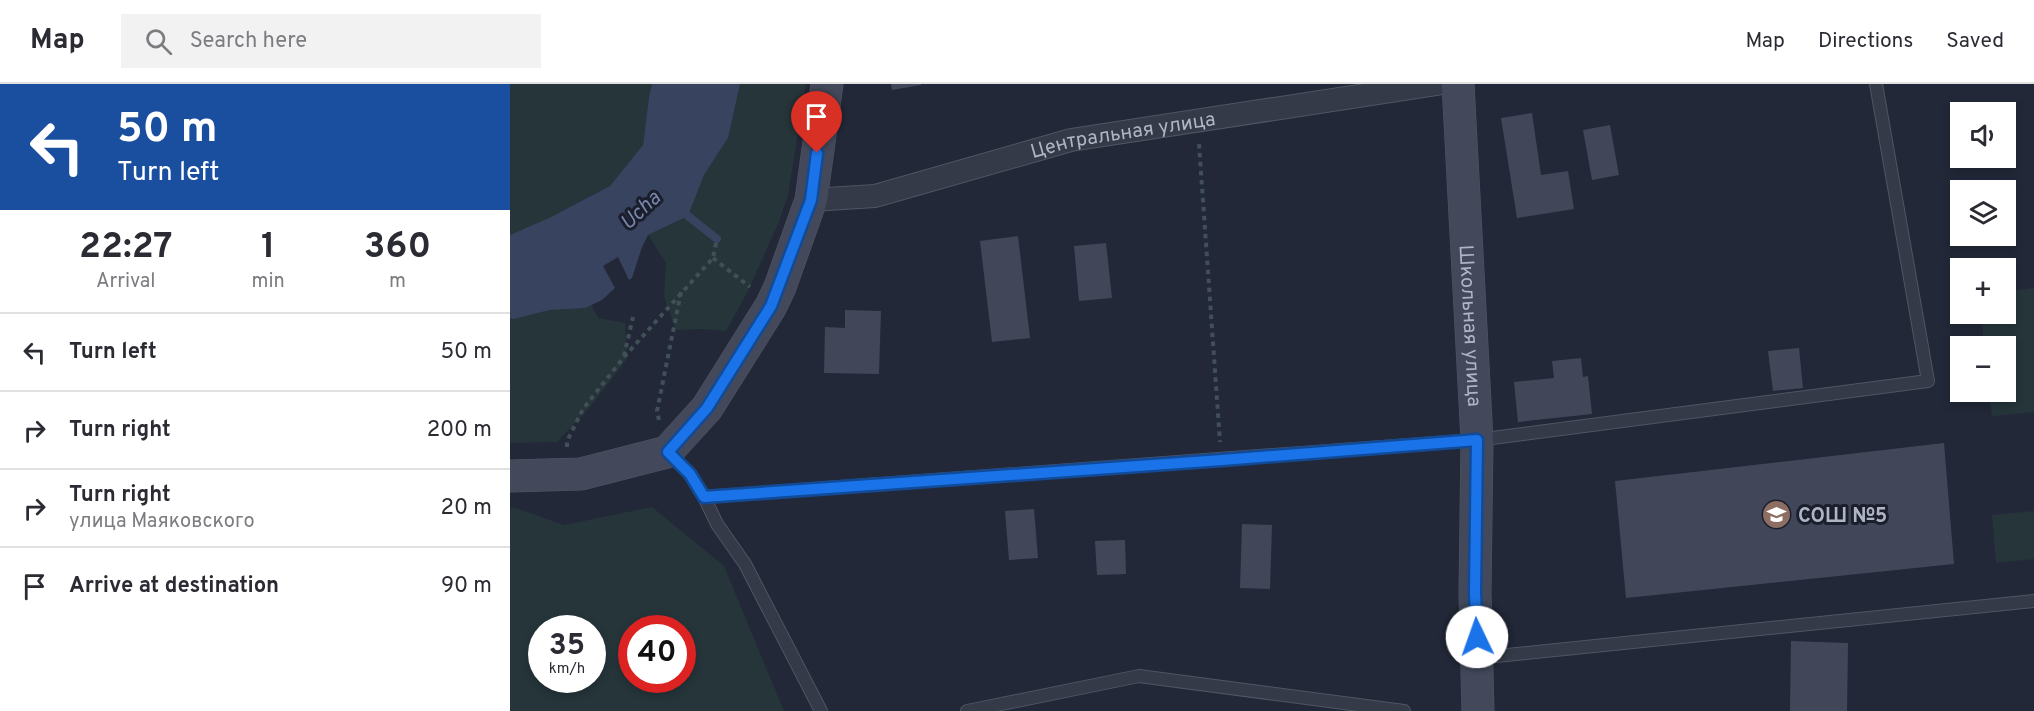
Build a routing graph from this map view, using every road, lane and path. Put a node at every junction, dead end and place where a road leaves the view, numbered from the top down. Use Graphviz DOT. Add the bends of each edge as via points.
graph roads {
  1 [pos="827,84"];
  2 [pos="1437,84"];
  3 [pos="1458,84"];
  4 [pos="1876,84"];
  5 [pos="1198,120"];
  6 [pos="811,200"];
  7 [pos="717,239"];
  8 [pos="712,258"];
  9 [pos="681,291"];
  10 [pos="758,293"];
  11 [pos="633,316"];
  12 [pos="624,357"];
  13 [pos="1477,440"];
  14 [pos="567,452"];
  15 [pos="668,452"];
  16 [pos="1222,460"];
  17 [pos="510,476"];
  18 [pos="704,497"];
  19 [pos="2034,601"];
  20 [pos="1478,658"];
  21 [pos="821,711"];
  22 [pos="967,711"];
  23 [pos="1404,711"];
  24 [pos="1478,711"];
  1 -- 6 [label="street"];
  2 -- 5 [label="street, Центральная улица"];
  3 -- 13 [label="street, Школьная улица"];
  4 -- 13 [label="lane" via="1928,381"];
  5 -- 6 [label="street, Центральная улица" via="1071,140 875,196"];
  5 -- 16 [label="path"];
  6 -- 15 [label="street" via="771,306 707,408"];
  7 -- 8 [label="path"];
  8 -- 9 [label="path"];
  8 -- 10 [label="path"];
  9 -- 12 [label="path"];
  9 -- 15 [label="path" via="657,411"];
  11 -- 12 [label="path"];
  12 -- 14 [label="path" via="583,409 567,441"];
  13 -- 16 [label="lane"];
  13 -- 20 [label="street, Школьная улица"];
  15 -- 17 [label="street" via="581,474"];
  15 -- 18 [label="lane" via="690,474"];
  16 -- 18 [label="lane"];
  18 -- 21 [label="lane" via="717,524 745,564"];
  19 -- 20 [label="lane"];
  20 -- 24 [label="street, Школьная улица"];
  22 -- 23 [label="lane" via="1139,676"];
}
